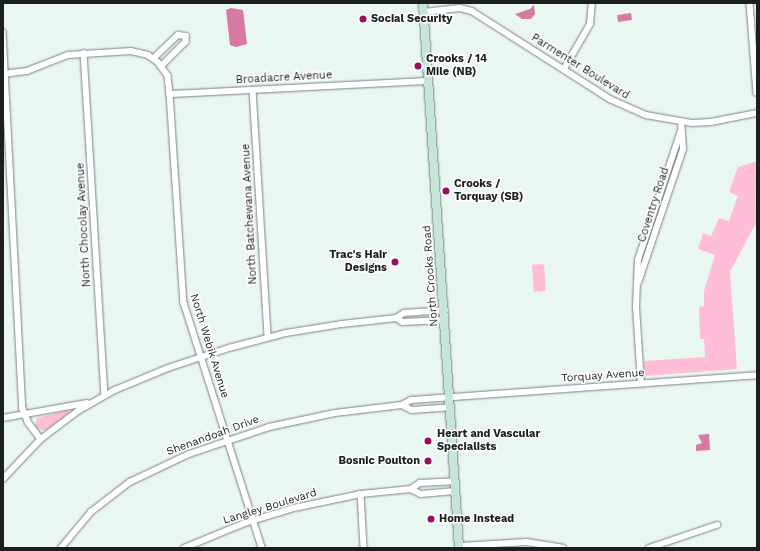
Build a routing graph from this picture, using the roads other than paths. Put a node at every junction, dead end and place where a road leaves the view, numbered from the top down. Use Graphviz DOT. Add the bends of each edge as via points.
graph roads {
  1 [pos="423,3"];
  2 [pos="592,3"];
  3 [pos="750,3"];
  4 [pos="423,12"];
  5 [pos="3,32"];
  6 [pos="84,53"];
  7 [pos="154,58"];
  8 [pos="162,66"];
  9 [pos="564,69"];
  10 [pos="4,74"];
  11 [pos="429,81"];
  12 [pos="253,90"];
  13 [pos="757,93"];
  14 [pos="170,94"];
  15 [pos="757,113"];
  16 [pos="682,122"];
  17 [pos="681,131"];
  18 [pos="637,285"];
  19 [pos="445,310"];
  20 [pos="396,318"];
  21 [pos="446,320"];
  22 [pos="268,337"];
  23 [pos="200,356"];
  24 [pos="757,375"];
  25 [pos="641,384"];
  26 [pos="105,395"];
  27 [pos="450,397"];
  28 [pos="92,402"];
  29 [pos="402,405"];
  30 [pos="451,407"];
  31 [pos="25,416"];
  32 [pos="3,418"];
  33 [pos="41,439"];
  34 [pos="227,440"];
  35 [pos="3,479"];
  36 [pos="454,481"];
  37 [pos="412,489"];
  38 [pos="455,491"];
  39 [pos="361,494"];
  40 [pos="253,520"];
  41 [pos="717,525"];
  42 [pos="459,547"];
  43 [pos="61,548"];
  44 [pos="184,548"];
  45 [pos="262,548"];
  46 [pos="364,548"];
  47 [pos="563,548"];
  48 [pos="649,548"];
  1 -- 4 [label="main road, North Crooks Road"];
  2 -- 9 [label="street" via="590,24"];
  3 -- 13 [label="street"];
  4 -- 9 [label="street, Parmenter Boulevard" via="460,8 472,11"];
  4 -- 11 [label="main road, North Crooks Road"];
  5 -- 10 [label="street"];
  6 -- 7 [label="street" via="132,51"];
  6 -- 10 [label="street" via="55,58 27,71"];
  6 -- 26 [label="street, North Chocolay Avenue"];
  7 -- 8 [label="street"];
  7 -- 8 [label="street" via="178,35 186,36 186,42"];
  8 -- 14 [label="street" via="168,76"];
  9 -- 16 [label="street, Parmenter Boulevard" via="634,111"];
  10 -- 31 [label="street"];
  11 -- 12 [label="street, Broadacre Avenue"];
  11 -- 19 [label="main road, North Crooks Road"];
  12 -- 14 [label="street, Broadacre Avenue"];
  12 -- 22 [label="street, North Batchewana Avenue"];
  14 -- 23 [label="street, North Webik Avenue" via="183,294"];
  15 -- 16 [label="street, Parmenter Boulevard" via="711,122"];
  16 -- 17 [label="street, Coventry Road"];
  17 -- 18 [label="street, Coventry Road" via="638,260"];
  17 -- 18 [label="street, Coventry Road" via="684,144 681,156"];
  18 -- 25 [label="street, Coventry Road"];
  19 -- 20 [label="street" via="404,313"];
  19 -- 21 [label="main road, North Crooks Road"];
  20 -- 21 [label="street" via="403,322"];
  20 -- 22 [label="street"];
  21 -- 27 [label="main road, North Crooks Road"];
  22 -- 23 [label="street"];
  23 -- 26 [label="street"];
  23 -- 34 [label="street, North Webik Avenue"];
  24 -- 25 [label="street, Torquay Avenue"];
  25 -- 27 [label="street, Torquay Avenue"];
  26 -- 28 [label="street"];
  27 -- 29 [label="street, Shenandoah Drive" via="411,400"];
  27 -- 30 [label="main road, North Crooks Road"];
  28 -- 31 [label="street"];
  28 -- 33 [label="street"];
  29 -- 30 [label="street, Shenandoah Drive" via="412,410"];
  29 -- 34 [label="street, Shenandoah Drive" via="306,418"];
  30 -- 36 [label="main road, North Crooks Road"];
  31 -- 32 [label="street"];
  31 -- 33 [label="street"];
  33 -- 35 [label="street"];
  34 -- 40 [label="street, North Webik Avenue"];
  34 -- 43 [label="street, Shenandoah Drive" via="159,466 130,482 91,512"];
  36 -- 37 [label="street, Langley Boulevard" via="420,483"];
  36 -- 38 [label="main road, North Crooks Road"];
  37 -- 38 [label="street, Langley Boulevard" via="420,494"];
  37 -- 39 [label="street, Langley Boulevard"];
  38 -- 42 [label="main road, North Crooks Road"];
  39 -- 40 [label="street, Langley Boulevard" via="300,506"];
  39 -- 46 [label="street"];
  40 -- 44 [label="street, Langley Boulevard"];
  40 -- 45 [label="street, North Webik Avenue"];
  41 -- 48 [label="street"];
  42 -- 47 [label="street" via="527,542"];
}
